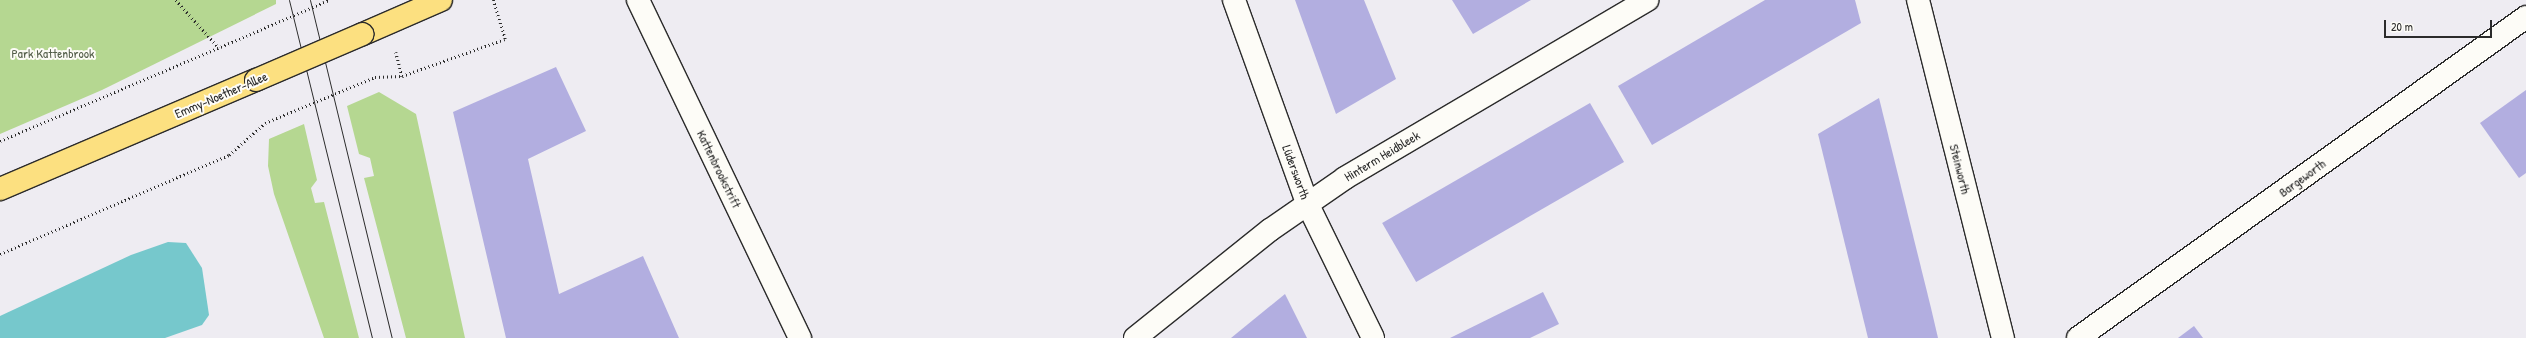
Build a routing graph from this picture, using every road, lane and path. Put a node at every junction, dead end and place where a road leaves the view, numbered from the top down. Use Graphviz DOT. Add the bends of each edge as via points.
graph roads {
  1 [pos="176,0"];
  2 [pos="329,0"];
  3 [pos="442,0"];
  4 [pos="493,0"];
  5 [pos="638,0"];
  6 [pos="1234,0"];
  7 [pos="1648,0"];
  8 [pos="1918,0"];
  9 [pos="2526,17"];
  10 [pos="219,48"];
  11 [pos="0,141"];
  12 [pos="0,189"];
  13 [pos="1307,203"];
  14 [pos="0,254"];
  15 [pos="800,338"];
  16 [pos="1135,338"];
  17 [pos="1373,338"];
  18 [pos="2003,338"];
  19 [pos="2078,338"];
  1 -- 10 [label="path"];
  2 -- 10 [label="path, bridge"];
  3 -- 12 [label="main road, Emmy-Noether-Allee, bridge"];
  4 -- 14 [label="path, bridge" via="505,39 402,76 375,77 265,123 229,155"];
  5 -- 15 [label="street, Kattenbrookstrift"];
  6 -- 13 [label="street, Lüdersworth"];
  7 -- 13 [label="street, Hinterm Heidbleek"];
  8 -- 18 [label="street, Steinworth"];
  9 -- 19 [label="street, Bargeworth"];
  10 -- 11 [label="path"];
  13 -- 16 [label="street, Hinterm Heidbleek"];
  13 -- 17 [label="street, Lüdersworth"];
}
